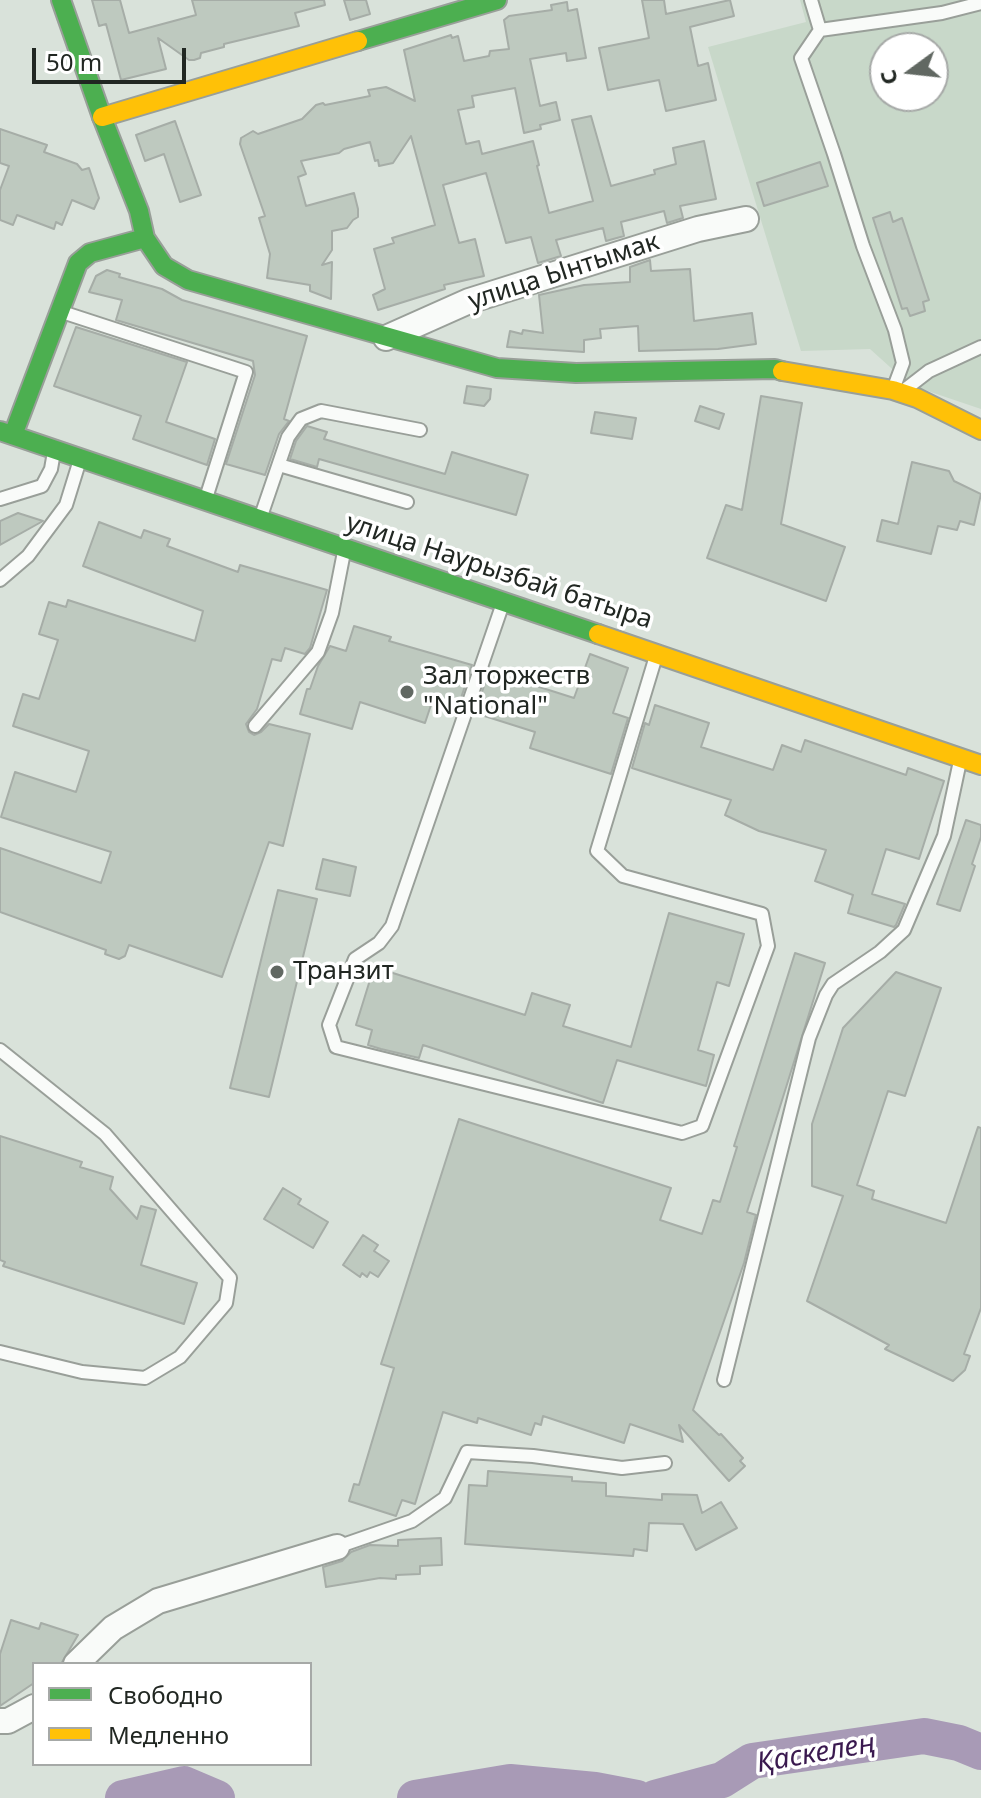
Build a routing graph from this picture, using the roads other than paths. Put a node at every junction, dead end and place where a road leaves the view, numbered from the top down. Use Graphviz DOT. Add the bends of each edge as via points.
graph roads {
  1 [pos="61,0"];
  2 [pos="497,0"];
  3 [pos="811,0"];
  4 [pos="981,3"];
  5 [pos="820,30"];
  6 [pos="102,117"];
  7 [pos="746,219"];
  8 [pos="145,238"];
  9 [pos="59,311"];
  10 [pos="386,338"];
  11 [pos="981,347"];
  12 [pos="897,391"];
  13 [pos="420,430"];
  14 [pos="981,430"];
  15 [pos="6,433"];
  16 [pos="54,449"];
  17 [pos="80,458"];
  18 [pos="279,465"];
  19 [pos="0,499"];
  20 [pos="205,500"];
  21 [pos="407,502"];
  22 [pos="260,519"];
  23 [pos="345,549"];
  24 [pos="0,580"];
  25 [pos="503,603"];
  26 [pos="657,653"];
  27 [pos="255,726"];
  28 [pos="960,758"];
  29 [pos="981,765"];
  30 [pos="0,1050"];
  31 [pos="0,1352"];
  32 [pos="724,1380"];
  33 [pos="665,1463"];
  34 [pos="337,1547"];
  35 [pos="78,1662"];
  36 [pos="32,1708"];
  37 [pos="0,1721"];
  1 -- 6 [label="street"];
  2 -- 6 [label="street"];
  3 -- 5 [label="lane"];
  4 -- 5 [label="lane"];
  5 -- 12 [label="lane" via="801,58 895,330 903,363"];
  6 -- 8 [label="street"];
  7 -- 10 [label="street, улица Ынтымак" via="698,229 469,301"];
  8 -- 9 [label="street" via="90,253 78,263"];
  8 -- 10 [label="street" via="164,266 188,280"];
  9 -- 15 [label="street"];
  9 -- 20 [label="lane" via="246,372"];
  10 -- 12 [label="street" via="497,368 576,373 775,369"];
  11 -- 12 [label="lane"];
  12 -- 14 [label="street"];
  13 -- 18 [label="lane" via="321,411 301,419"];
  15 -- 16 [label="street, улица Наурызбай батыра"];
  16 -- 17 [label="street, улица Наурызбай батыра"];
  16 -- 19 [label="lane" via="42,486"];
  17 -- 20 [label="street, улица Наурызбай батыра"];
  17 -- 24 [label="lane" via="66,505 28,556"];
  18 -- 21 [label="lane"];
  18 -- 22 [label="lane"];
  20 -- 22 [label="street, улица Наурызбай батыра"];
  22 -- 23 [label="street, улица Наурызбай батыра"];
  23 -- 25 [label="street, улица Наурызбай батыра"];
  23 -- 27 [label="lane" via="318,652"];
  25 -- 26 [label="street, улица Наурызбай батыра"];
  25 -- 26 [label="lane" via="392,926 379,943 355,959 329,1025 336,1047 682,1133 702,1126 768,946 762,914 623,876 597,851"];
  26 -- 28 [label="street, улица Наурызбай батыра"];
  28 -- 29 [label="street, улица Наурызбай батыра"];
  28 -- 32 [label="lane" via="944,836 904,930 833,984 809,1038"];
  30 -- 31 [label="lane" via="105,1134 230,1278 226,1303 180,1357 145,1378 82,1372"];
  33 -- 34 [label="lane" via="622,1468 467,1452 445,1498 412,1521"];
  34 -- 35 [label="street" via="158,1601 113,1628"];
  36 -- 37 [label="street"];
}
